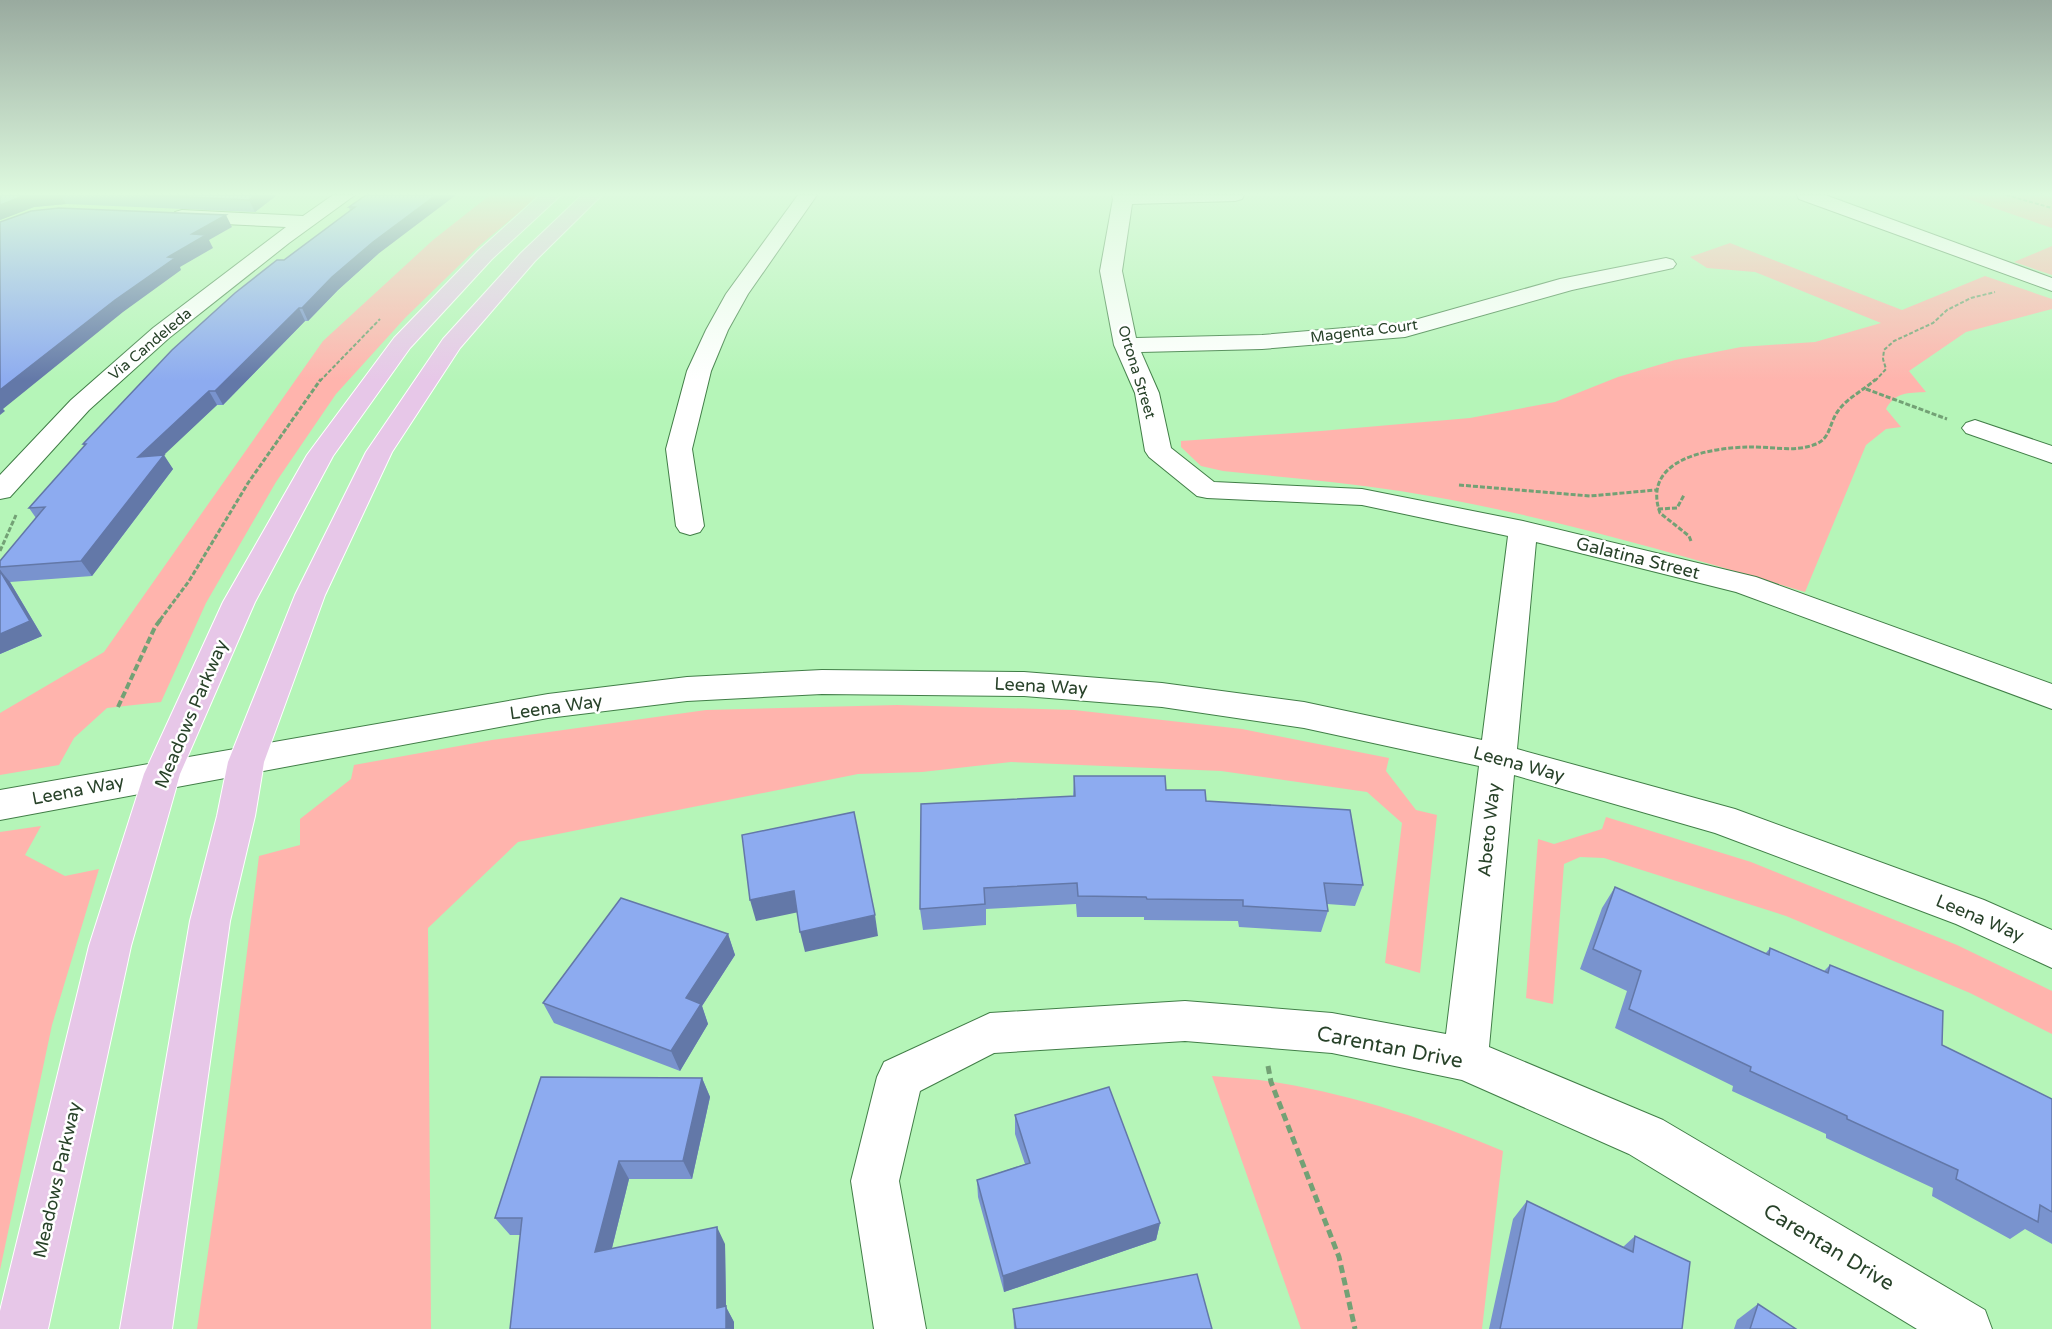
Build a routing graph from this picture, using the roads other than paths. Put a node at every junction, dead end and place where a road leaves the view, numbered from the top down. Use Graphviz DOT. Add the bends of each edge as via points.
graph roads {
  1 [pos="260,257"];
  2 [pos="483,257"];
  3 [pos="528,257"];
  4 [pos="764,257"];
  5 [pos="1113,257"];
  6 [pos="1977,257"];
  7 [pos="1666,264"];
  8 [pos="2051,284"];
  9 [pos="1126,345"];
  10 [pos="1975,428"];
  11 [pos="2052,455"];
  12 [pos="1207,490"];
  13 [pos="0,491"];
  14 [pos="690,526"];
  15 [pos="1523,530"];
  16 [pos="2052,697"];
  17 [pos="1497,757"];
  18 [pos="246,762"];
  19 [pos="162,774"];
  20 [pos="0,805"];
  21 [pos="2052,950"];
  22 [pos="1465,1059"];
  23 [pos="22,1329"];
  24 [pos="146,1329"];
  25 [pos="900,1329"];
  26 [pos="1966,1329"];
  1 -- 13 [label="street, Via Candeleda" via="161,333 80,405"];
  2 -- 19 [label="main road, Meadows Parkway" via="402,343 320,455 239,602"];
  3 -- 18 [label="main road" via="451,344 379,452 310,595"];
  4 -- 14 [label="street" via="737,294 699,371 679,449"];
  5 -- 9 [label="street, Ortona Street" via="1111,271"];
  6 -- 8 [label="street"];
  7 -- 9 [label="street, Magenta Court" via="1568,284 1405,330 1262,342"];
  9 -- 12 [label="street, Ortona Street" via="1147,393 1158,451"];
  10 -- 11 [label="street"];
  12 -- 15 [label="street, Galatina Street" via="1362,497"];
  15 -- 16 [label="street, Galatina Street" via="1745,584"];
  15 -- 17 [label="street, Abeto Way"];
  17 -- 18 [label="street, Leena Way" via="1304,715 1162,695 1024,684 822,682 687,689 548,706"];
  17 -- 21 [label="street, Leena Way" via="1722,820 1970,912"];
  17 -- 22 [label="street, Abeto Way"];
  18 -- 19 [label="street, Leena Way"];
  18 -- 24 [label="main road" via="210,921"];
  19 -- 20 [label="street, Leena Way"];
  19 -- 23 [label="main road, Meadows Parkway" via="110,946"];
  22 -- 25 [label="street, Carentan Drive" via="1332,1034 1185,1021 990,1033 900,1077 875,1181"];
  22 -- 26 [label="street, Carentan Drive" via="1646,1137"];
}
